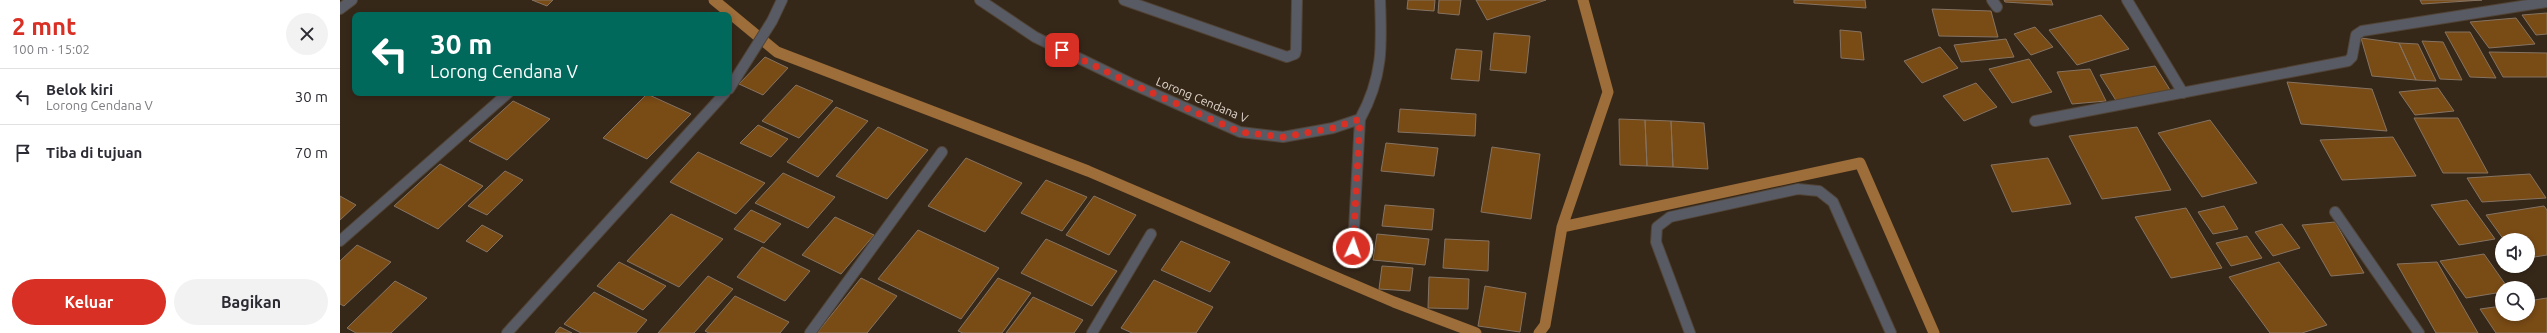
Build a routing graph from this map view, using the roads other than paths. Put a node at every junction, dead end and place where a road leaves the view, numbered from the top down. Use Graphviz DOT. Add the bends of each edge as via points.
graph roads {
  1 [pos="352,0"];
  2 [pos="782,0"];
  3 [pos="980,0"];
  4 [pos="1124,0"];
  5 [pos="1297,0"];
  6 [pos="1380,0"];
  7 [pos="2127,0"];
  8 [pos="2547,2"];
  9 [pos="340,9"];
  10 [pos="732,84"];
  11 [pos="2183,92"];
  12 [pos="505,96"];
  13 [pos="722,96"];
  14 [pos="1360,119"];
  15 [pos="2035,121"];
  16 [pos="942,152"];
  17 [pos="2335,212"];
  18 [pos="1151,234"];
  19 [pos="340,241"];
  20 [pos="1353,248"];
  21 [pos="507,333"];
  22 [pos="810,333"];
  23 [pos="1092,333"];
  24 [pos="1690,333"];
  25 [pos="1891,333"];
  26 [pos="2419,333"];
  1 -- 9 [label="street"];
  2 -- 10 [label="street" via="772,21"];
  3 -- 14 [label="street, Lorong Cendana V" via="1035,37 1240,132 1283,137 1333,128"];
  4 -- 5 [label="street" via="1287,57 1295,54 1296,50"];
  6 -- 14 [label="street" via="1382,52 1379,80"];
  7 -- 11 [label="street"];
  8 -- 11 [label="street" via="2362,31 2356,35 2352,57 2348,61"];
  11 -- 15 [label="street"];
  12 -- 19 [label="street"];
  13 -- 21 [label="street"];
  14 -- 20 [label="street"];
  16 -- 22 [label="street"];
  17 -- 26 [label="street"];
  18 -- 23 [label="street"];
  24 -- 25 [label="street" via="1656,242 1657,227 1670,217 1798,189 1819,191 1833,202"];
}
